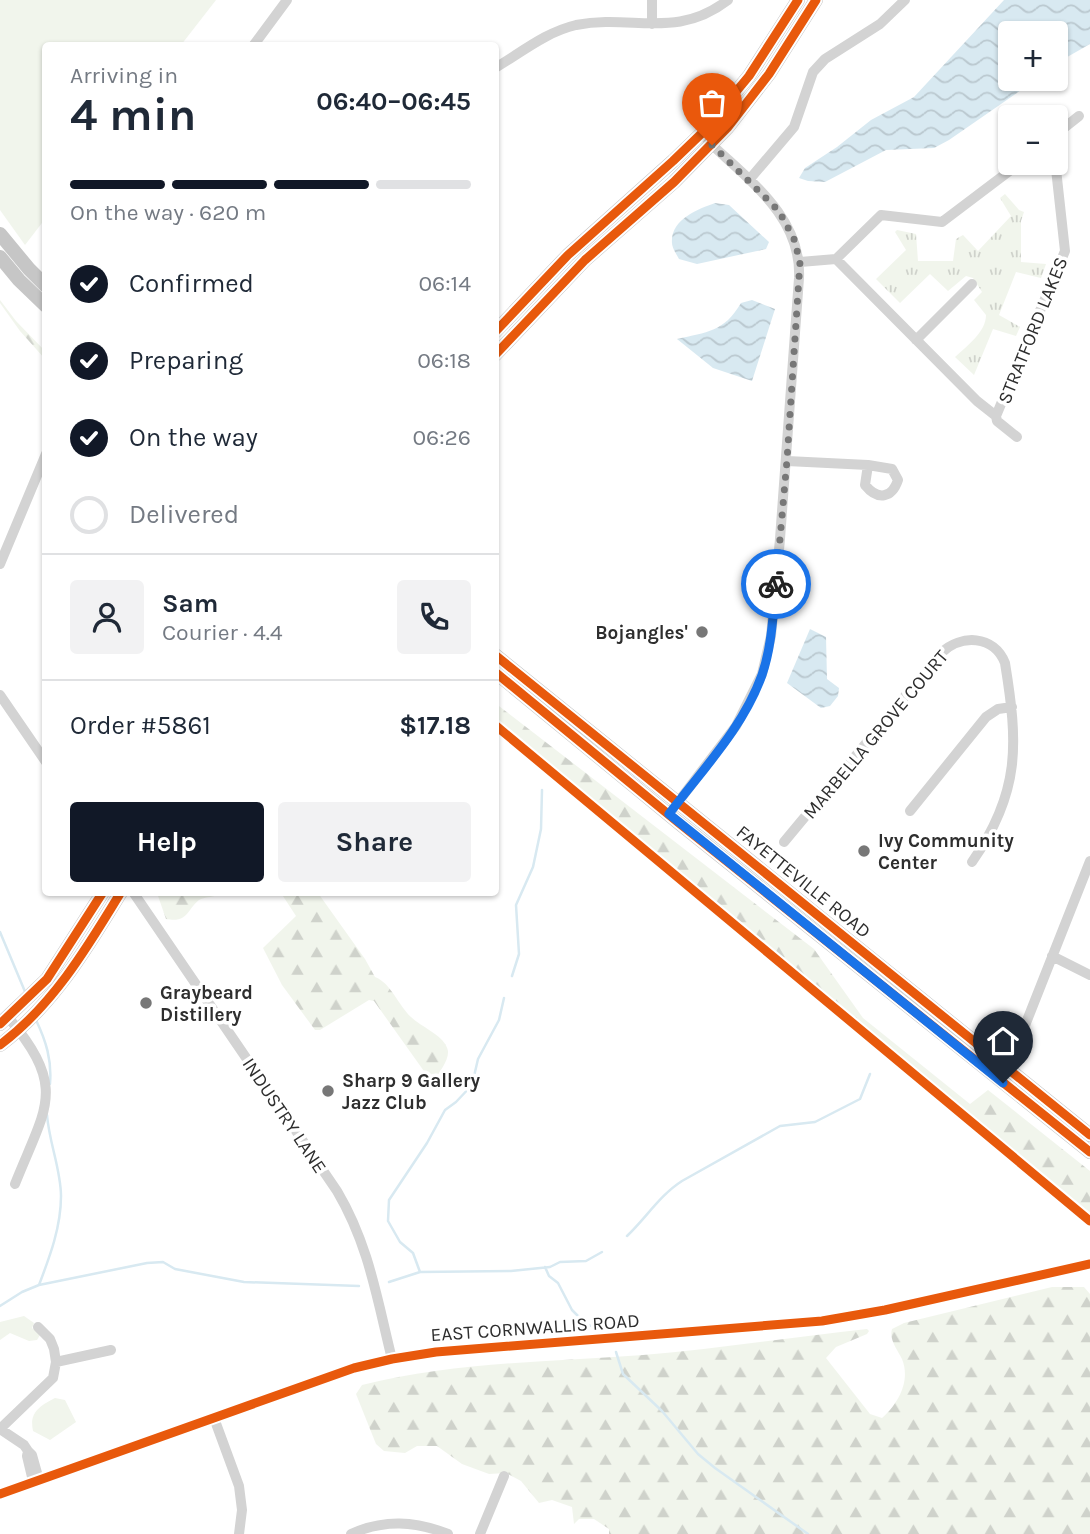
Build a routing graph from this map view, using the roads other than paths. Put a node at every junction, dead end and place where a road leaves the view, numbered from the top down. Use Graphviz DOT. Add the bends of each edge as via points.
graph roads {
  1 [pos="287,0"];
  2 [pos="652,0"];
  3 [pos="728,0"];
  4 [pos="798,0"];
  5 [pos="816,0"];
  6 [pos="905,0"];
  7 [pos="652,24"];
  8 [pos="256,42"];
  9 [pos="499,66"];
  10 [pos="1079,116"];
  11 [pos="1068,125"];
  12 [pos="706,139"];
  13 [pos="1004,175"];
  14 [pos="1057,175"];
  15 [pos="749,180"];
  16 [pos="0,234"];
  17 [pos="0,257"];
  18 [pos="836,260"];
  19 [pos="800,262"];
  20 [pos="42,282"];
  21 [pos="972,284"];
  22 [pos="42,302"];
  23 [pos="499,328"];
  24 [pos="916,340"];
  25 [pos="499,351"];
  26 [pos="996,415"];
  27 [pos="1017,437"];
  28 [pos="787,460"];
  29 [pos="42,464"];
  30 [pos="868,465"];
  31 [pos="0,564"];
  32 [pos="499,658"];
  33 [pos="499,675"];
  34 [pos="0,695"];
  35 [pos="1012,707"];
  36 [pos="42,756"];
  37 [pos="674,808"];
  38 [pos="909,811"];
  39 [pos="785,842"];
  40 [pos="1090,860"];
  41 [pos="972,862"];
  42 [pos="100,896"];
  43 [pos="118,896"];
  44 [pos="136,896"];
  45 [pos="1052,956"];
  46 [pos="1090,975"];
  47 [pos="4,1021"];
  48 [pos="19,1029"];
  49 [pos="0,1045"];
  50 [pos="1004,1067"];
  51 [pos="1090,1135"];
  52 [pos="1090,1152"];
  53 [pos="15,1184"];
  54 [pos="1090,1264"];
  55 [pos="38,1327"];
  56 [pos="111,1350"];
  57 [pos="391,1359"];
  58 [pos="55,1362"];
  59 [pos="214,1418"];
  60 [pos="0,1429"];
  61 [pos="504,1476"];
  62 [pos="36,1481"];
  63 [pos="0,1493"];
  64 [pos="239,1534"];
  65 [pos="351,1534"];
  66 [pos="448,1534"];
  67 [pos="480,1534"];
  1 -- 8 [label="street"];
  2 -- 7 [label="street"];
  3 -- 7 [label="street" via="695,19"];
  4 -- 12 [label="main road"];
  5 -- 12 [label="main road" via="769,74"];
  6 -- 15 [label="street" via="813,72 794,127"];
  7 -- 9 [label="street" via="576,26 550,34"];
  10 -- 11 [label="street"];
  12 -- 15 [label="street"];
  12 -- 23 [label="main road" via="568,255"];
  12 -- 25 [label="main road" via="674,182 584,260"];
  13 -- 18 [label="street" via="942,222 881,215"];
  14 -- 26 [label="street, STRATFORD LAKES" via="1065,251"];
  15 -- 19 [label="street" via="779,211"];
  16 -- 20 [label="main road"];
  17 -- 22 [label="main road"];
  18 -- 19 [label="street"];
  18 -- 24 [label="street, STRATFORD LAKES"];
  19 -- 28 [label="street"];
  21 -- 24 [label="street"];
  24 -- 26 [label="street, STRATFORD LAKES"];
  26 -- 27 [label="street, STRATFORD LAKES"];
  28 -- 30 [label="street"];
  28 -- 37 [label="street" via="771,636 762,674 736,726"];
  29 -- 31 [label="street"];
  32 -- 37 [label="main road, FAYETTEVILLE ROAD"];
  33 -- 37 [label="main road, FAYETTEVILLE ROAD"];
  34 -- 36 [label="street"];
  35 -- 38 [label="street" via="993,711 986,718"];
  35 -- 39 [label="street, MARBELLA GROVE COURT" via="1002,655 979,640 954,642"];
  35 -- 41 [label="street, MARBELLA GROVE COURT" via="1014,751 1009,782 992,830"];
  37 -- 50 [label="main road, FAYETTEVILLE ROAD"];
  37 -- 52 [label="main road, FAYETTEVILLE ROAD"];
  40 -- 45 [label="street"];
  42 -- 47 [label="main road" via="58,964"];
  43 -- 48 [label="main road" via="69,973"];
  44 -- 57 [label="street, INDUSTRY LANE" via="352,1217 373,1279"];
  45 -- 46 [label="street"];
  45 -- 50 [label="street"];
  47 -- 48 [label="street"];
  48 -- 49 [label="main road"];
  48 -- 53 [label="street" via="43,1069 47,1097"];
  50 -- 51 [label="main road, FAYETTEVILLE ROAD"];
  54 -- 57 [label="street, EAST CORNWALLIS ROAD" via="822,1321"];
  55 -- 58 [label="street" via="50,1339"];
  56 -- 58 [label="street"];
  57 -- 59 [label="street, EAST CORNWALLIS ROAD"];
  58 -- 60 [label="street" via="50,1382"];
  59 -- 62 [label="street, EAST CORNWALLIS ROAD"];
  59 -- 64 [label="street" via="241,1495"];
  60 -- 62 [label="street" via="24,1445"];
  61 -- 67 [label="street"];
  62 -- 63 [label="street, EAST CORNWALLIS ROAD"];
  65 -- 66 [label="street" via="378,1524 411,1523"];
}
